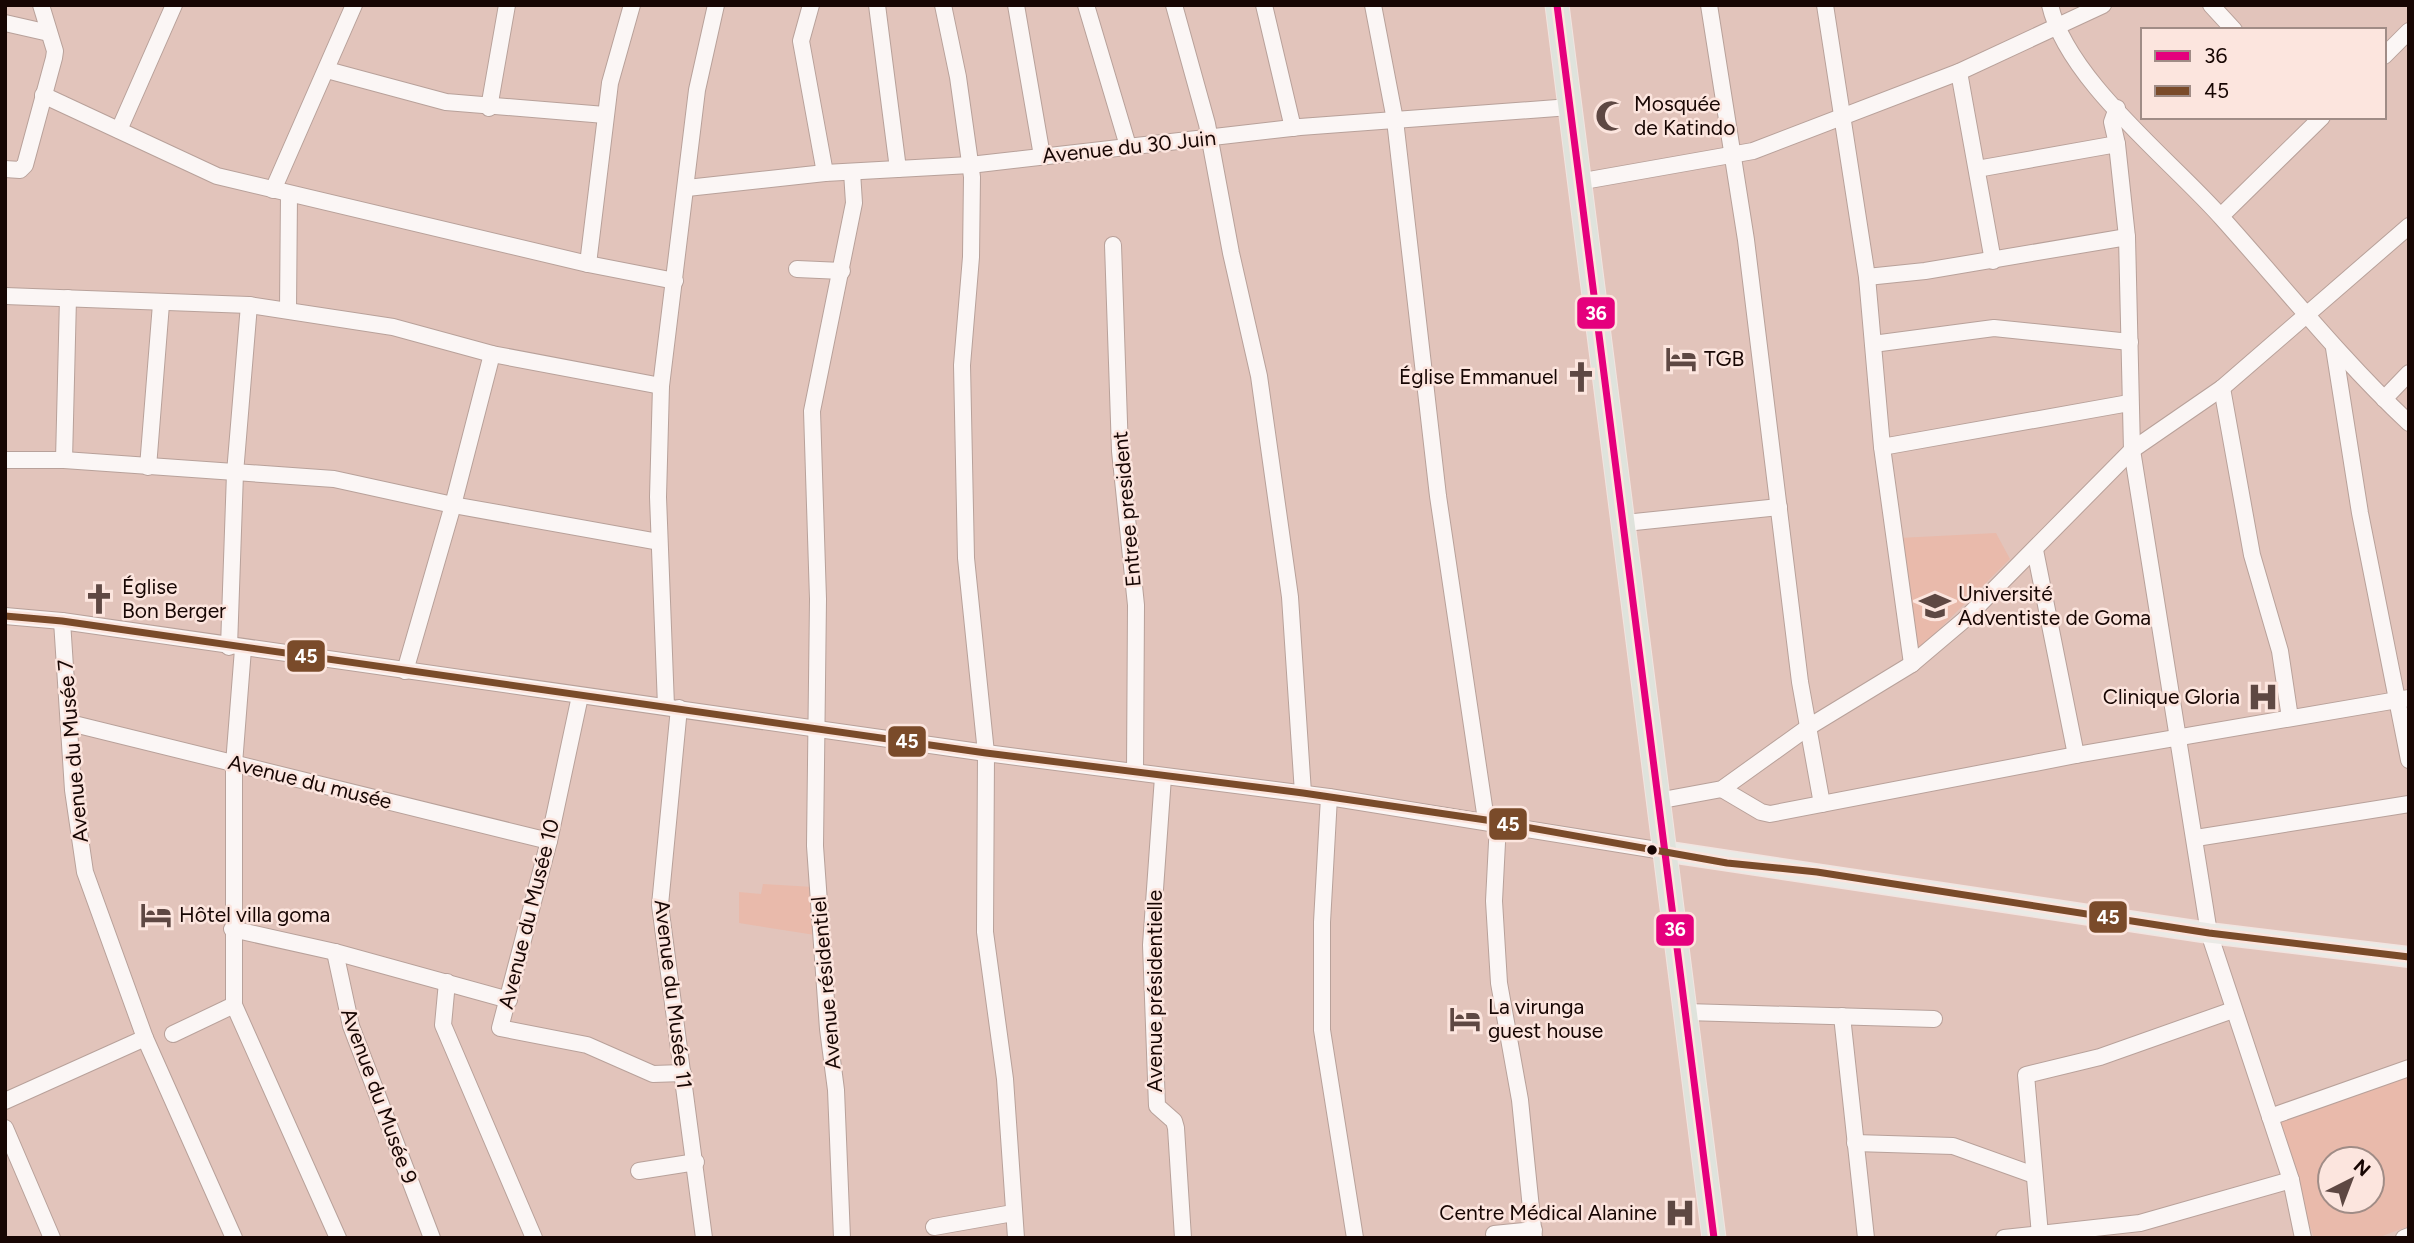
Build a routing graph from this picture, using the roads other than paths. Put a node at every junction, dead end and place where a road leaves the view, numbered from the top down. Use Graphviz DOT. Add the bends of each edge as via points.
graph roads {
  1 [pos="41,5"];
  2 [pos="174,5"];
  3 [pos="354,5"];
  4 [pos="507,5"];
  5 [pos="632,5"];
  6 [pos="716,5"];
  7 [pos="811,5"];
  8 [pos="877,5"];
  9 [pos="943,5"];
  10 [pos="1016,5"];
  11 [pos="1086,5"];
  12 [pos="1174,5"];
  13 [pos="1264,5"];
  14 [pos="1373,5"];
  15 [pos="1557,5"];
  16 [pos="1709,5"];
  17 [pos="1825,5"];
  18 [pos="2050,5"];
  19 [pos="2103,5"];
  20 [pos="2211,5"];
  21 [pos="5,23"];
  22 [pos="2055,27"];
  23 [pos="2232,28"];
  24 [pos="2409,31"];
  25 [pos="48,33"];
  26 [pos="2386,54"];
  27 [pos="327,70"];
  28 [pos="1959,72"];
  29 [pos="43,95"];
  30 [pos="1570,107"];
  31 [pos="489,108"];
  32 [pos="2118,108"];
  33 [pos="605,115"];
  34 [pos="1840,117"];
  35 [pos="2320,119"];
  36 [pos="1395,120"];
  37 [pos="1293,128"];
  38 [pos="119,130"];
  39 [pos="1210,138"];
  40 [pos="2117,144"];
  41 [pos="1128,146"];
  42 [pos="1042,156"];
  43 [pos="1734,157"];
  44 [pos="970,165"];
  45 [pos="5,169"];
  46 [pos="898,169"];
  47 [pos="1977,169"];
  48 [pos="852,172"];
  49 [pos="825,173"];
  50 [pos="1578,182"];
  51 [pos="687,188"];
  52 [pos="281,192"];
  53 [pos="2221,216"];
  54 [pos="2409,226"];
  55 [pos="2127,237"];
  56 [pos="1113,245"];
  57 [pos="1993,261"];
  58 [pos="588,264"];
  59 [pos="797,269"];
  60 [pos="842,271"];
  61 [pos="1867,277"];
  62 [pos="675,281"];
  63 [pos="5,296"];
  64 [pos="68,298"];
  65 [pos="161,304"];
  66 [pos="249,305"];
  67 [pos="288,310"];
  68 [pos="2305,313"];
  69 [pos="2130,342"];
  70 [pos="1873,344"];
  71 [pos="2334,348"];
  72 [pos="492,354"];
  73 [pos="2409,373"];
  74 [pos="661,386"];
  75 [pos="2222,388"];
  76 [pos="2384,399"];
  77 [pos="2129,404"];
  78 [pos="2409,423"];
  79 [pos="1882,447"];
  80 [pos="2132,450"];
  81 [pos="5,460"];
  82 [pos="64,460"];
  83 [pos="148,467"];
  84 [pos="235,472"];
  85 [pos="453,505"];
  86 [pos="1779,508"];
  87 [pos="1625,523"];
  88 [pos="659,542"];
  89 [pos="2035,550"];
  90 [pos="5,616"];
  91 [pos="62,621"];
  92 [pos="236,648"];
  93 [pos="1912,664"];
  94 [pos="405,671"];
  95 [pos="580,696"];
  96 [pos="2403,700"];
  97 [pos="672,707"];
  98 [pos="2290,718"];
  99 [pos="71,723"];
  100 [pos="819,728"];
  101 [pos="1807,728"];
  102 [pos="2180,737"];
  103 [pos="986,753"];
  104 [pos="2076,755"];
  105 [pos="2409,760"];
  106 [pos="234,764"];
  107 [pos="1135,772"];
  108 [pos="1163,777"];
  109 [pos="1722,789"];
  110 [pos="1303,793"];
  111 [pos="1329,797"];
  112 [pos="1657,801"];
  113 [pos="1822,804"];
  114 [pos="2409,804"];
  115 [pos="1492,822"];
  116 [pos="2196,838"];
  117 [pos="549,841"];
  118 [pos="1663,851"];
  119 [pos="232,929"];
  120 [pos="2209,933"];
  121 [pos="335,951"];
  122 [pos="2409,957"];
  123 [pos="447,982"];
  124 [pos="509,1000"];
  125 [pos="234,1005"];
  126 [pos="2233,1010"];
  127 [pos="1686,1012"];
  128 [pos="1842,1016"];
  129 [pos="1934,1020"];
  130 [pos="173,1034"];
  131 [pos="145,1038"];
  132 [pos="2409,1068"];
  133 [pos="683,1073"];
  134 [pos="5,1101"];
  135 [pos="2270,1117"];
  136 [pos="5,1128"];
  137 [pos="1855,1143"];
  138 [pos="696,1162"];
  139 [pos="639,1171"];
  140 [pos="2034,1175"];
  141 [pos="2291,1180"];
  142 [pos="1013,1213"];
  143 [pos="934,1227"];
  144 [pos="1494,1234"];
  145 [pos="1534,1234"];
  146 [pos="2040,1235"];
  147 [pos="52,1238"];
  148 [pos="234,1238"];
  149 [pos="338,1238"];
  150 [pos="432,1238"];
  151 [pos="534,1238"];
  152 [pos="704,1238"];
  153 [pos="842,1238"];
  154 [pos="1016,1238"];
  155 [pos="1183,1238"];
  156 [pos="1355,1238"];
  157 [pos="1714,1238"];
  158 [pos="1866,1238"];
  159 [pos="2004,1238"];
  160 [pos="2303,1238"];
  1 -- 25 [label="street"];
  2 -- 38 [label="street"];
  3 -- 27 [label="street"];
  4 -- 31 [label="street"];
  5 -- 33 [label="street"];
  6 -- 51 [label="street, Avenue du Musée 11" via="698,83"];
  7 -- 49 [label="street" via="801,41"];
  8 -- 46 [label="street"];
  9 -- 44 [label="street"];
  10 -- 42 [label="street"];
  11 -- 41 [label="street"];
  12 -- 39 [label="street"];
  13 -- 37 [label="street"];
  14 -- 36 [label="street"];
  15 -- 30 [label="highway"];
  16 -- 43 [label="street"];
  17 -- 34 [label="street"];
  18 -- 22 [label="street"];
  19 -- 22 [label="street"];
  20 -- 23 [label="street"];
  21 -- 25 [label="street"];
  22 -- 28 [label="street"];
  22 -- 32 [label="street" via="2078,65"];
  24 -- 26 [label="street"];
  25 -- 29 [label="street" via="55,51"];
  27 -- 31 [label="street" via="403,93"];
  27 -- 52 [label="street"];
  28 -- 34 [label="street"];
  28 -- 47 [label="street"];
  29 -- 38 [label="street"];
  29 -- 45 [label="street" via="25,165 20,170"];
  30 -- 36 [label="street, Avenue du 30 Juin"];
  30 -- 50 [label="highway"];
  31 -- 33 [label="street"];
  32 -- 40 [label="street" via="2112,122"];
  32 -- 53 [label="street"];
  33 -- 58 [label="street"];
  34 -- 43 [label="street"];
  34 -- 61 [label="street"];
  35 -- 53 [label="street"];
  36 -- 37 [label="street, Avenue du 30 Juin"];
  36 -- 115 [label="street" via="1438,496"];
  37 -- 39 [label="street, Avenue du 30 Juin"];
  38 -- 52 [label="street" via="217,176"];
  39 -- 41 [label="street, Avenue du 30 Juin"];
  39 -- 110 [label="street" via="1259,376 1290,597"];
  40 -- 47 [label="street"];
  40 -- 55 [label="street"];
  41 -- 42 [label="street, Avenue du 30 Juin"];
  42 -- 44 [label="street, Avenue du 30 Juin"];
  43 -- 50 [label="street"];
  43 -- 86 [label="street"];
  44 -- 46 [label="street, Avenue du 30 Juin"];
  44 -- 103 [label="street" via="971,257 962,365 964,506"];
  46 -- 48 [label="street, Avenue du 30 Juin"];
  47 -- 57 [label="street"];
  48 -- 49 [label="street, Avenue du 30 Juin"];
  48 -- 60 [label="street, Avenue résidentiel" via="854,203 846,227"];
  49 -- 51 [label="street, Avenue du 30 Juin"];
  50 -- 87 [label="highway"];
  51 -- 62 [label="street, Avenue du Musée 11"];
  52 -- 58 [label="street"];
  52 -- 67 [label="street"];
  53 -- 68 [label="street"];
  54 -- 68 [label="street"];
  55 -- 57 [label="street"];
  55 -- 69 [label="street"];
  56 -- 107 [label="street, Entree president" via="1120,451 1136,605"];
  57 -- 61 [label="street"];
  58 -- 62 [label="street"];
  59 -- 60 [label="street"];
  60 -- 100 [label="street, Avenue résidentiel" via="812,411"];
  61 -- 70 [label="street"];
  62 -- 74 [label="street, Avenue du Musée 11"];
  63 -- 64 [label="street"];
  64 -- 65 [label="street"];
  64 -- 82 [label="street"];
  65 -- 66 [label="street"];
  65 -- 83 [label="street"];
  66 -- 67 [label="street"];
  66 -- 84 [label="street"];
  67 -- 72 [label="street" via="405,330"];
  68 -- 71 [label="street"];
  68 -- 75 [label="street"];
  69 -- 70 [label="street" via="1993,328"];
  69 -- 77 [label="street"];
  70 -- 79 [label="street"];
  71 -- 76 [label="street"];
  71 -- 96 [label="street" via="2360,513"];
  72 -- 74 [label="street"];
  72 -- 85 [label="street"];
  73 -- 76 [label="street"];
  74 -- 88 [label="street, Avenue du Musée 11"];
  75 -- 80 [label="street"];
  75 -- 98 [label="street" via="2252,555 2280,651"];
  76 -- 78 [label="street"];
  77 -- 79 [label="street"];
  77 -- 80 [label="street"];
  79 -- 93 [label="street"];
  80 -- 89 [label="street"];
  80 -- 102 [label="street"];
  81 -- 82 [label="street"];
  82 -- 83 [label="street"];
  83 -- 84 [label="street"];
  84 -- 85 [label="street" via="334,479"];
  84 -- 92 [label="street"];
  85 -- 88 [label="street"];
  85 -- 94 [label="street"];
  86 -- 87 [label="street"];
  86 -- 101 [label="street"];
  87 -- 112 [label="highway"];
  88 -- 97 [label="street, Avenue du Musée 11"];
  89 -- 93 [label="street"];
  89 -- 104 [label="street"];
  90 -- 91 [label="street"];
  91 -- 92 [label="street"];
  91 -- 99 [label="street, Avenue du Musée 7"];
  92 -- 94 [label="street"];
  92 -- 106 [label="street"];
  93 -- 101 [label="street"];
  94 -- 95 [label="street"];
  95 -- 97 [label="street"];
  95 -- 117 [label="street, Avenue du Musée 10"];
  96 -- 98 [label="street"];
  96 -- 105 [label="street"];
  97 -- 100 [label="street"];
  97 -- 133 [label="street, Avenue du Musée 11" via="660,905"];
  98 -- 102 [label="street"];
  99 -- 106 [label="street, Avenue du musée"];
  99 -- 131 [label="street, Avenue du Musée 7" via="73,790 85,872"];
  100 -- 103 [label="street"];
  100 -- 153 [label="street, Avenue résidentiel" via="816,846 836,1090"];
  101 -- 109 [label="street"];
  101 -- 113 [label="street"];
  102 -- 104 [label="street"];
  102 -- 116 [label="street"];
  103 -- 107 [label="street"];
  103 -- 142 [label="street" via="985,932 1005,1079"];
  104 -- 113 [label="street"];
  106 -- 117 [label="street, Avenue du musée"];
  106 -- 119 [label="street"];
  107 -- 108 [label="street"];
  108 -- 110 [label="street"];
  108 -- 155 [label="street, Avenue présidentielle" via="1151,945 1155,1079 1157,1106 1176,1128"];
  109 -- 112 [label="street"];
  109 -- 113 [label="street" via="1770,814"];
  110 -- 111 [label="street"];
  111 -- 115 [label="street"];
  111 -- 156 [label="street" via="1322,1030"];
  112 -- 118 [label="highway"];
  114 -- 116 [label="street"];
  115 -- 118 [label="street"];
  115 -- 145 [label="street" via="1499,983 1520,1100"];
  116 -- 120 [label="street"];
  117 -- 124 [label="street, Avenue du Musée 10"];
  118 -- 120 [label="main road"];
  118 -- 127 [label="highway"];
  119 -- 121 [label="street"];
  119 -- 125 [label="street"];
  120 -- 122 [label="main road"];
  120 -- 126 [label="street"];
  121 -- 123 [label="street"];
  121 -- 150 [label="street, Avenue du Musée 9" via="351,1026"];
  123 -- 124 [label="street"];
  123 -- 151 [label="street" via="443,1025"];
  124 -- 133 [label="street, Avenue du Musée 10" via="502,1030 587,1045 653,1074"];
  125 -- 130 [label="street"];
  125 -- 149 [label="street"];
  126 -- 135 [label="street"];
  126 -- 140 [label="street" via="2112,1053 2026,1075"];
  127 -- 128 [label="street"];
  127 -- 157 [label="highway"];
  128 -- 129 [label="street"];
  128 -- 137 [label="street"];
  131 -- 134 [label="street"];
  131 -- 148 [label="street, Avenue du Musée 7"];
  132 -- 135 [label="street"];
  133 -- 138 [label="street, Avenue du Musée 11"];
  135 -- 141 [label="street"];
  136 -- 147 [label="street"];
  137 -- 140 [label="street" via="1953,1146"];
  137 -- 158 [label="street"];
  138 -- 139 [label="street"];
  138 -- 152 [label="street, Avenue du Musée 11"];
  140 -- 146 [label="street"];
  141 -- 146 [label="street" via="2148,1222"];
  141 -- 160 [label="street"];
  142 -- 143 [label="street"];
  142 -- 154 [label="street"];
  144 -- 145 [label="street"];
  146 -- 159 [label="street"];
}
